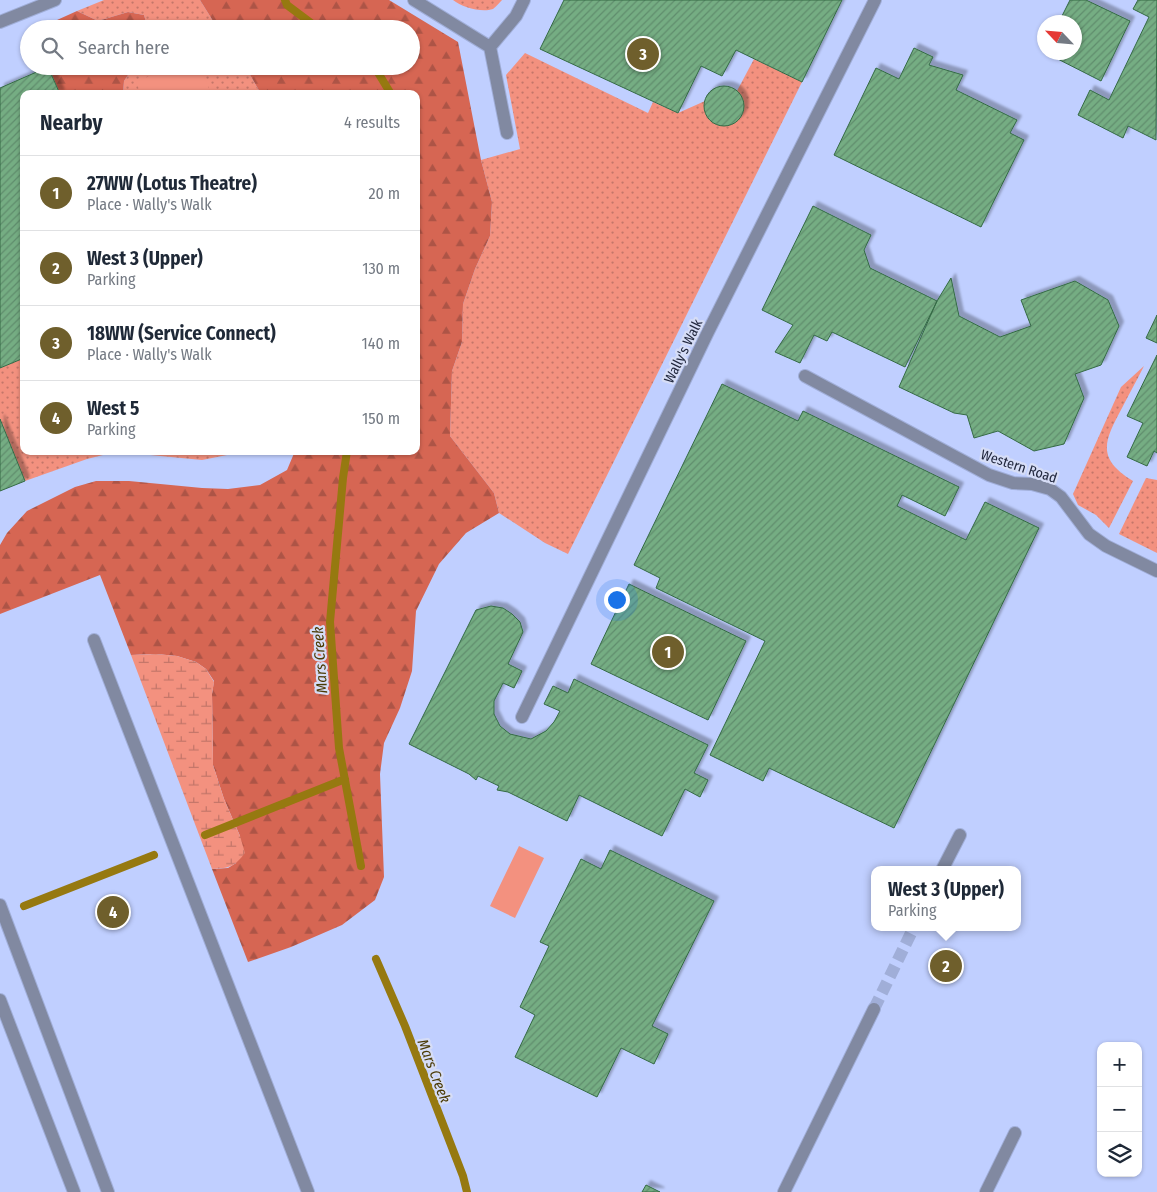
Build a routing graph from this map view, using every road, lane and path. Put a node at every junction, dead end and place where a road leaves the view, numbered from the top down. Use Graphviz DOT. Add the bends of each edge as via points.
graph roads {
  1 [pos="55,0"];
  2 [pos="414,0"];
  3 [pos="524,0"];
  4 [pos="875,0"];
  5 [pos="0,22"];
  6 [pos="490,47"];
  7 [pos="507,133"];
  8 [pos="805,376"];
  9 [pos="1157,571"];
  10 [pos="94,640"];
  11 [pos="522,717"];
  12 [pos="960,834"];
  13 [pos="944,866"];
  14 [pos="0,905"];
  15 [pos="0,1000"];
  16 [pos="874,1010"];
  17 [pos="1015,1133"];
  18 [pos="74,1192"];
  19 [pos="108,1192"];
  20 [pos="308,1192"];
  21 [pos="784,1192"];
  22 [pos="986,1192"];
  1 -- 5 [label="street"];
  2 -- 6 [label="street"];
  3 -- 6 [label="street" via="516,16"];
  4 -- 11 [label="street, Wally's Walk" via="702,345"];
  6 -- 7 [label="street"];
  8 -- 9 [label="street, Western Road" via="989,475 1050,489 1066,503 1089,534"];
  10 -- 20 [label="street"];
  12 -- 13 [label="street"];
  14 -- 19 [label="street"];
  15 -- 18 [label="street"];
  16 -- 21 [label="street"];
  17 -- 22 [label="street"];
}
